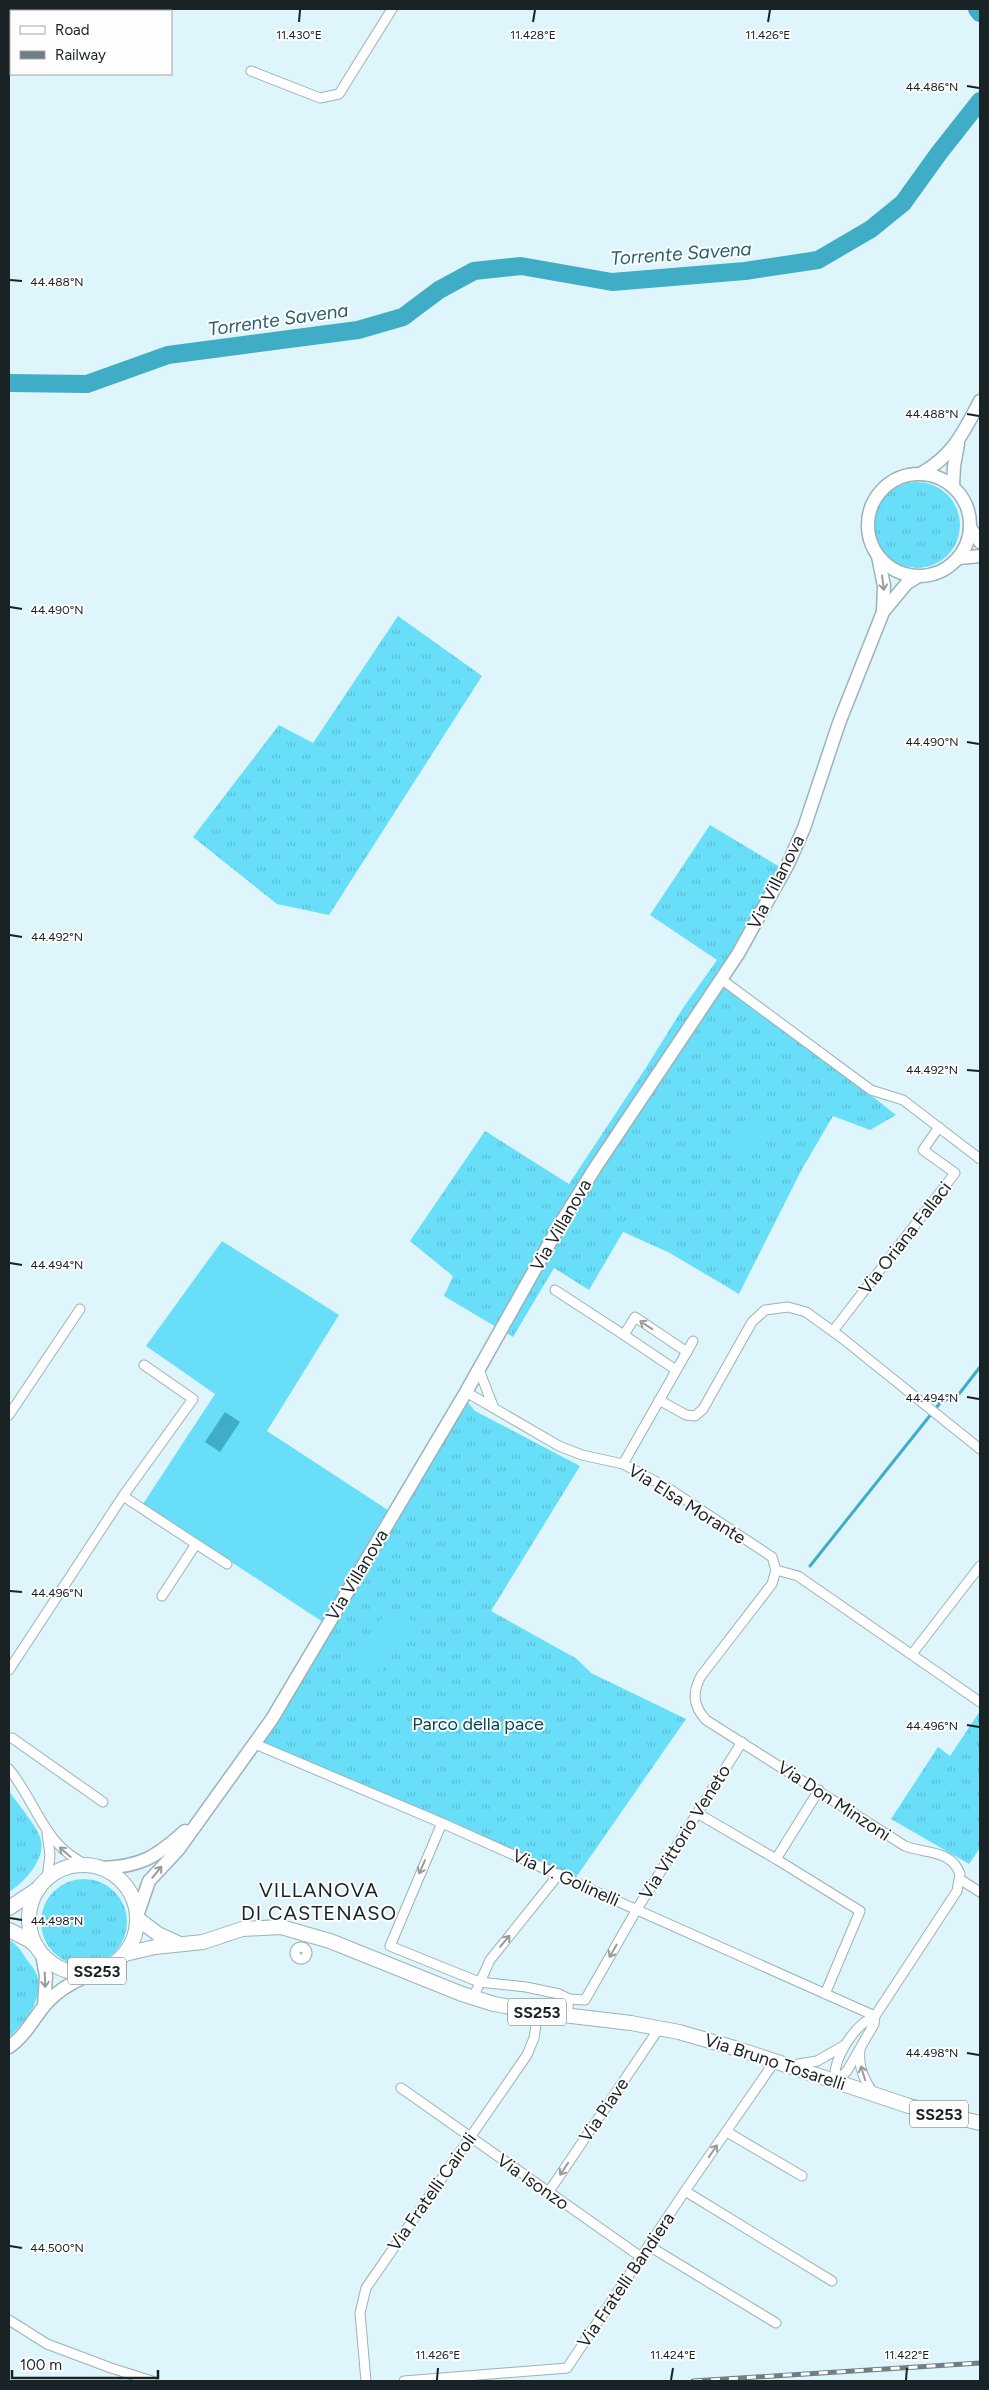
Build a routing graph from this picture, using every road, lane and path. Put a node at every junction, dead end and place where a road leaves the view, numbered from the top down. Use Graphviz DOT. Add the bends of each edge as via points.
graph roads {
  1 [pos="392,9"];
  2 [pos="251,71"];
  3 [pos="980,401"];
  4 [pos="958,443"];
  5 [pos="922,473"];
  6 [pos="954,486"];
  7 [pos="971,529"];
  8 [pos="980,542"];
  9 [pos="878,556"];
  10 [pos="980,556"];
  11 [pos="959,558"];
  12 [pos="917,576"];
  13 [pos="883,612"];
  14 [pos="721,979"];
  15 [pos="939,1127"];
  16 [pos="980,1159"];
  17 [pos="555,1290"];
  18 [pos="80,1309"];
  19 [pos="833,1331"];
  20 [pos="624,1335"];
  21 [pos="693,1342"];
  22 [pos="687,1352"];
  23 [pos="144,1366"];
  24 [pos="479,1370"];
  25 [pos="676,1370"];
  26 [pos="466,1392"];
  27 [pos="659,1400"];
  28 [pos="493,1406"];
  29 [pos="9,1415"];
  30 [pos="980,1449"];
  31 [pos="623,1464"];
  32 [pos="123,1496"];
  33 [pos="196,1544"];
  34 [pos="227,1564"];
  35 [pos="980,1566"];
  36 [pos="776,1570"];
  37 [pos="162,1596"];
  38 [pos="912,1654"];
  39 [pos="9,1670"];
  40 [pos="980,1702"];
  41 [pos="10,1738"];
  42 [pos="742,1742"];
  43 [pos="256,1744"];
  44 [pos="9,1769"];
  45 [pos="819,1790"];
  46 [pos="103,1802"];
  47 [pos="697,1813"];
  48 [pos="198,1819"];
  49 [pos="442,1822"];
  50 [pos="47,1833"];
  51 [pos="776,1859"];
  52 [pos="94,1867"];
  53 [pos="559,1874"];
  54 [pos="960,1880"];
  55 [pos="43,1883"];
  56 [pos="980,1892"];
  57 [pos="9,1908"];
  58 [pos="637,1909"];
  59 [pos="138,1917"];
  60 [pos="9,1930"];
  61 [pos="307,1933"];
  62 [pos="183,1945"];
  63 [pos="303,1947"];
  64 [pos="39,1950"];
  65 [pos="125,1954"];
  66 [pos="100,1971"];
  67 [pos="479,1982"];
  68 [pos="825,1994"];
  69 [pos="473,1998"];
  70 [pos="569,1999"];
  71 [pos="44,2006"];
  72 [pos="538,2012"];
  73 [pos="567,2016"];
  74 [pos="875,2016"];
  75 [pos="660,2027"];
  76 [pos="849,2042"];
  77 [pos="9,2047"];
  78 [pos="861,2047"];
  79 [pos="781,2063"];
  80 [pos="835,2082"];
  81 [pos="401,2088"];
  82 [pos="876,2096"];
  83 [pos="980,2123"];
  84 [pos="727,2132"];
  85 [pos="471,2138"];
  86 [pos="802,2176"];
  87 [pos="685,2191"];
  88 [pos="548,2193"];
  89 [pos="649,2246"];
  90 [pos="641,2257"];
  91 [pos="832,2281"];
  92 [pos="9,2320"];
  93 [pos="776,2323"];
  94 [pos="152,2381"];
  95 [pos="366,2381"];
  96 [pos="404,2381"];
  1 -- 2 [label="street" via="338,94 320,98"];
  3 -- 4 [label="main road"];
  4 -- 5 [label="main road" via="948,455"];
  4 -- 6 [label="main road"];
  5 -- 6 [label="main road"];
  5 -- 9 [label="main road" via="894,480 874,501 868,529"];
  6 -- 7 [label="main road" via="968,507"];
  7 -- 8 [label="main road"];
  7 -- 11 [label="main road"];
  9 -- 12 [label="main road" via="895,570"];
  9 -- 13 [label="main road, Via Villanova, one-way" via="884,586"];
  10 -- 11 [label="main road"];
  11 -- 12 [label="main road" via="940,572"];
  12 -- 13 [label="main road, Via Villanova"];
  13 -- 14 [label="main road, Via Villanova" via="839,723 804,828 788,864"];
  14 -- 15 [label="street" via="871,1090 903,1100"];
  14 -- 24 [label="main road, Via Villanova" via="562,1221"];
  15 -- 16 [label="street"];
  15 -- 19 [label="street, Via Oriana Fallaci" via="923,1150 955,1173"];
  17 -- 20 [label="street"];
  18 -- 29 [label="street"];
  19 -- 27 [label="street" via="806,1312 788,1307 765,1310 752,1322 703,1409 695,1416 686,1415"];
  19 -- 30 [label="street"];
  22 -- 20 [label="street, one-way" via="635,1318"];
  20 -- 25 [label="street"];
  21 -- 22 [label="street"];
  22 -- 25 [label="street"];
  23 -- 32 [label="street" via="193,1398"];
  24 -- 26 [label="main road, Via Villanova"];
  24 -- 28 [label="street"];
  25 -- 27 [label="street"];
  26 -- 28 [label="street, Via Elsa Morante"];
  26 -- 43 [label="main road, Via Villanova"];
  27 -- 31 [label="street"];
  28 -- 31 [label="street, Via Elsa Morante" via="559,1446"];
  31 -- 36 [label="street, Via Elsa Morante" via="668,1488 772,1557"];
  32 -- 33 [label="street"];
  32 -- 39 [label="street"];
  33 -- 34 [label="street"];
  33 -- 37 [label="street"];
  35 -- 38 [label="street"];
  36 -- 38 [label="street" via="798,1576"];
  36 -- 42 [label="street, Via Don Minzoni" via="772,1584 696,1686 696,1709 706,1720"];
  38 -- 40 [label="street"];
  41 -- 46 [label="street"];
  42 -- 45 [label="street, Via Don Minzoni"];
  42 -- 47 [label="street, Via Vittorio Veneto"];
  43 -- 48 [label="main road, Via Villanova"];
  43 -- 49 [label="street, Via V. Golinelli"];
  44 -- 50 [label="street"];
  45 -- 51 [label="street"];
  45 -- 54 [label="street, Via Don Minzoni" via="905,1846 952,1859 958,1867"];
  47 -- 51 [label="street"];
  47 -- 58 [label="street, Via Vittorio Veneto"];
  48 -- 52 [label="main road, Via Villanova" via="146,1861 120,1867"];
  59 -- 48 [label="main road, Via Villanova, one-way" via="149,1881 178,1850"];
  49 -- 53 [label="street, Via V. Golinelli"];
  49 -- 67 [label="street, one-way" via="390,1946"];
  52 -- 50 [label="street, one-way" via="67,1855"];
  50 -- 55 [label="street" via="50,1855"];
  51 -- 68 [label="street" via="860,1911"];
  52 -- 55 [label="main road" via="73,1866 59,1871"];
  52 -- 59 [label="main road" via="112,1873 130,1891"];
  53 -- 58 [label="street, Via V. Golinelli"];
  67 -- 53 [label="street, one-way" via="490,1960"];
  54 -- 56 [label="street"];
  54 -- 74 [label="street" via="957,1891"];
  55 -- 57 [label="main road"];
  55 -- 64 [label="main road" via="29,1916"];
  58 -- 68 [label="street, Via V. Golinelli"];
  58 -- 70 [label="street, Via Vittorio Veneto, one-way" via="585,2000"];
  59 -- 62 [label="main road" via="158,1934"];
  59 -- 65 [label="main road, SS253" via="134,1938"];
  60 -- 64 [label="main road, SS253" via="29,1940"];
  61 -- 62 [label="main road, Via Bruno Tosarelli / SS253" via="258,1926"];
  61 -- 63 [label="street"];
  61 -- 69 [label="main road, Via Bruno Tosarelli / SS253"];
  62 -- 65 [label="main road, Via Bruno Tosarelli / SS253"];
  64 -- 66 [label="main road, SS253" via="62,1969 81,1973"];
  64 -- 71 [label="main road, one-way" via="46,1976"];
  65 -- 66 [label="main road, SS253"];
  66 -- 71 [label="main road" via="68,1985"];
  67 -- 69 [label="street"];
  67 -- 70 [label="street" via="526,1987"];
  68 -- 74 [label="street, Via V. Golinelli"];
  69 -- 72 [label="main road, Via Bruno Tosarelli / SS253"];
  70 -- 73 [label="street"];
  71 -- 77 [label="main road" via="26,2033"];
  72 -- 73 [label="main road, Via Bruno Tosarelli / SS253"];
  72 -- 85 [label="street, Via Fratelli Cairoli" via="534,2038 527,2055"];
  73 -- 75 [label="main road, Via Bruno Tosarelli / SS253"];
  74 -- 76 [label="street"];
  74 -- 78 [label="street"];
  75 -- 79 [label="main road, Via Bruno Tosarelli / SS253"];
  75 -- 88 [label="street, Via Piave, one-way"];
  76 -- 79 [label="street" via="817,2060"];
  76 -- 80 [label="street" via="835,2068"];
  78 -- 80 [label="street" via="847,2071"];
  82 -- 78 [label="street, one-way" via="861,2071"];
  79 -- 80 [label="main road, Via Bruno Tosarelli / SS253"];
  79 -- 84 [label="street, Via Fratelli Bandiera"];
  80 -- 82 [label="main road, Via Bruno Tosarelli / SS253"];
  81 -- 85 [label="street, Via Isonzo"];
  82 -- 83 [label="main road, Via Bruno Tosarelli / SS253"];
  84 -- 86 [label="street"];
  87 -- 84 [label="street, Via Fratelli Bandiera, one-way"];
  85 -- 88 [label="street, Via Isonzo"];
  85 -- 95 [label="street, Via Fratelli Cairoli" via="366,2288 360,2313"];
  87 -- 89 [label="street, Via Fratelli Bandiera"];
  87 -- 91 [label="street"];
  88 -- 90 [label="street, Via Isonzo"];
  89 -- 90 [label="street, Via Fratelli Bandiera"];
  89 -- 93 [label="street"];
  90 -- 96 [label="street, Via Fratelli Bandiera" via="567,2368"];
  92 -- 94 [label="street" via="47,2344"];
}
